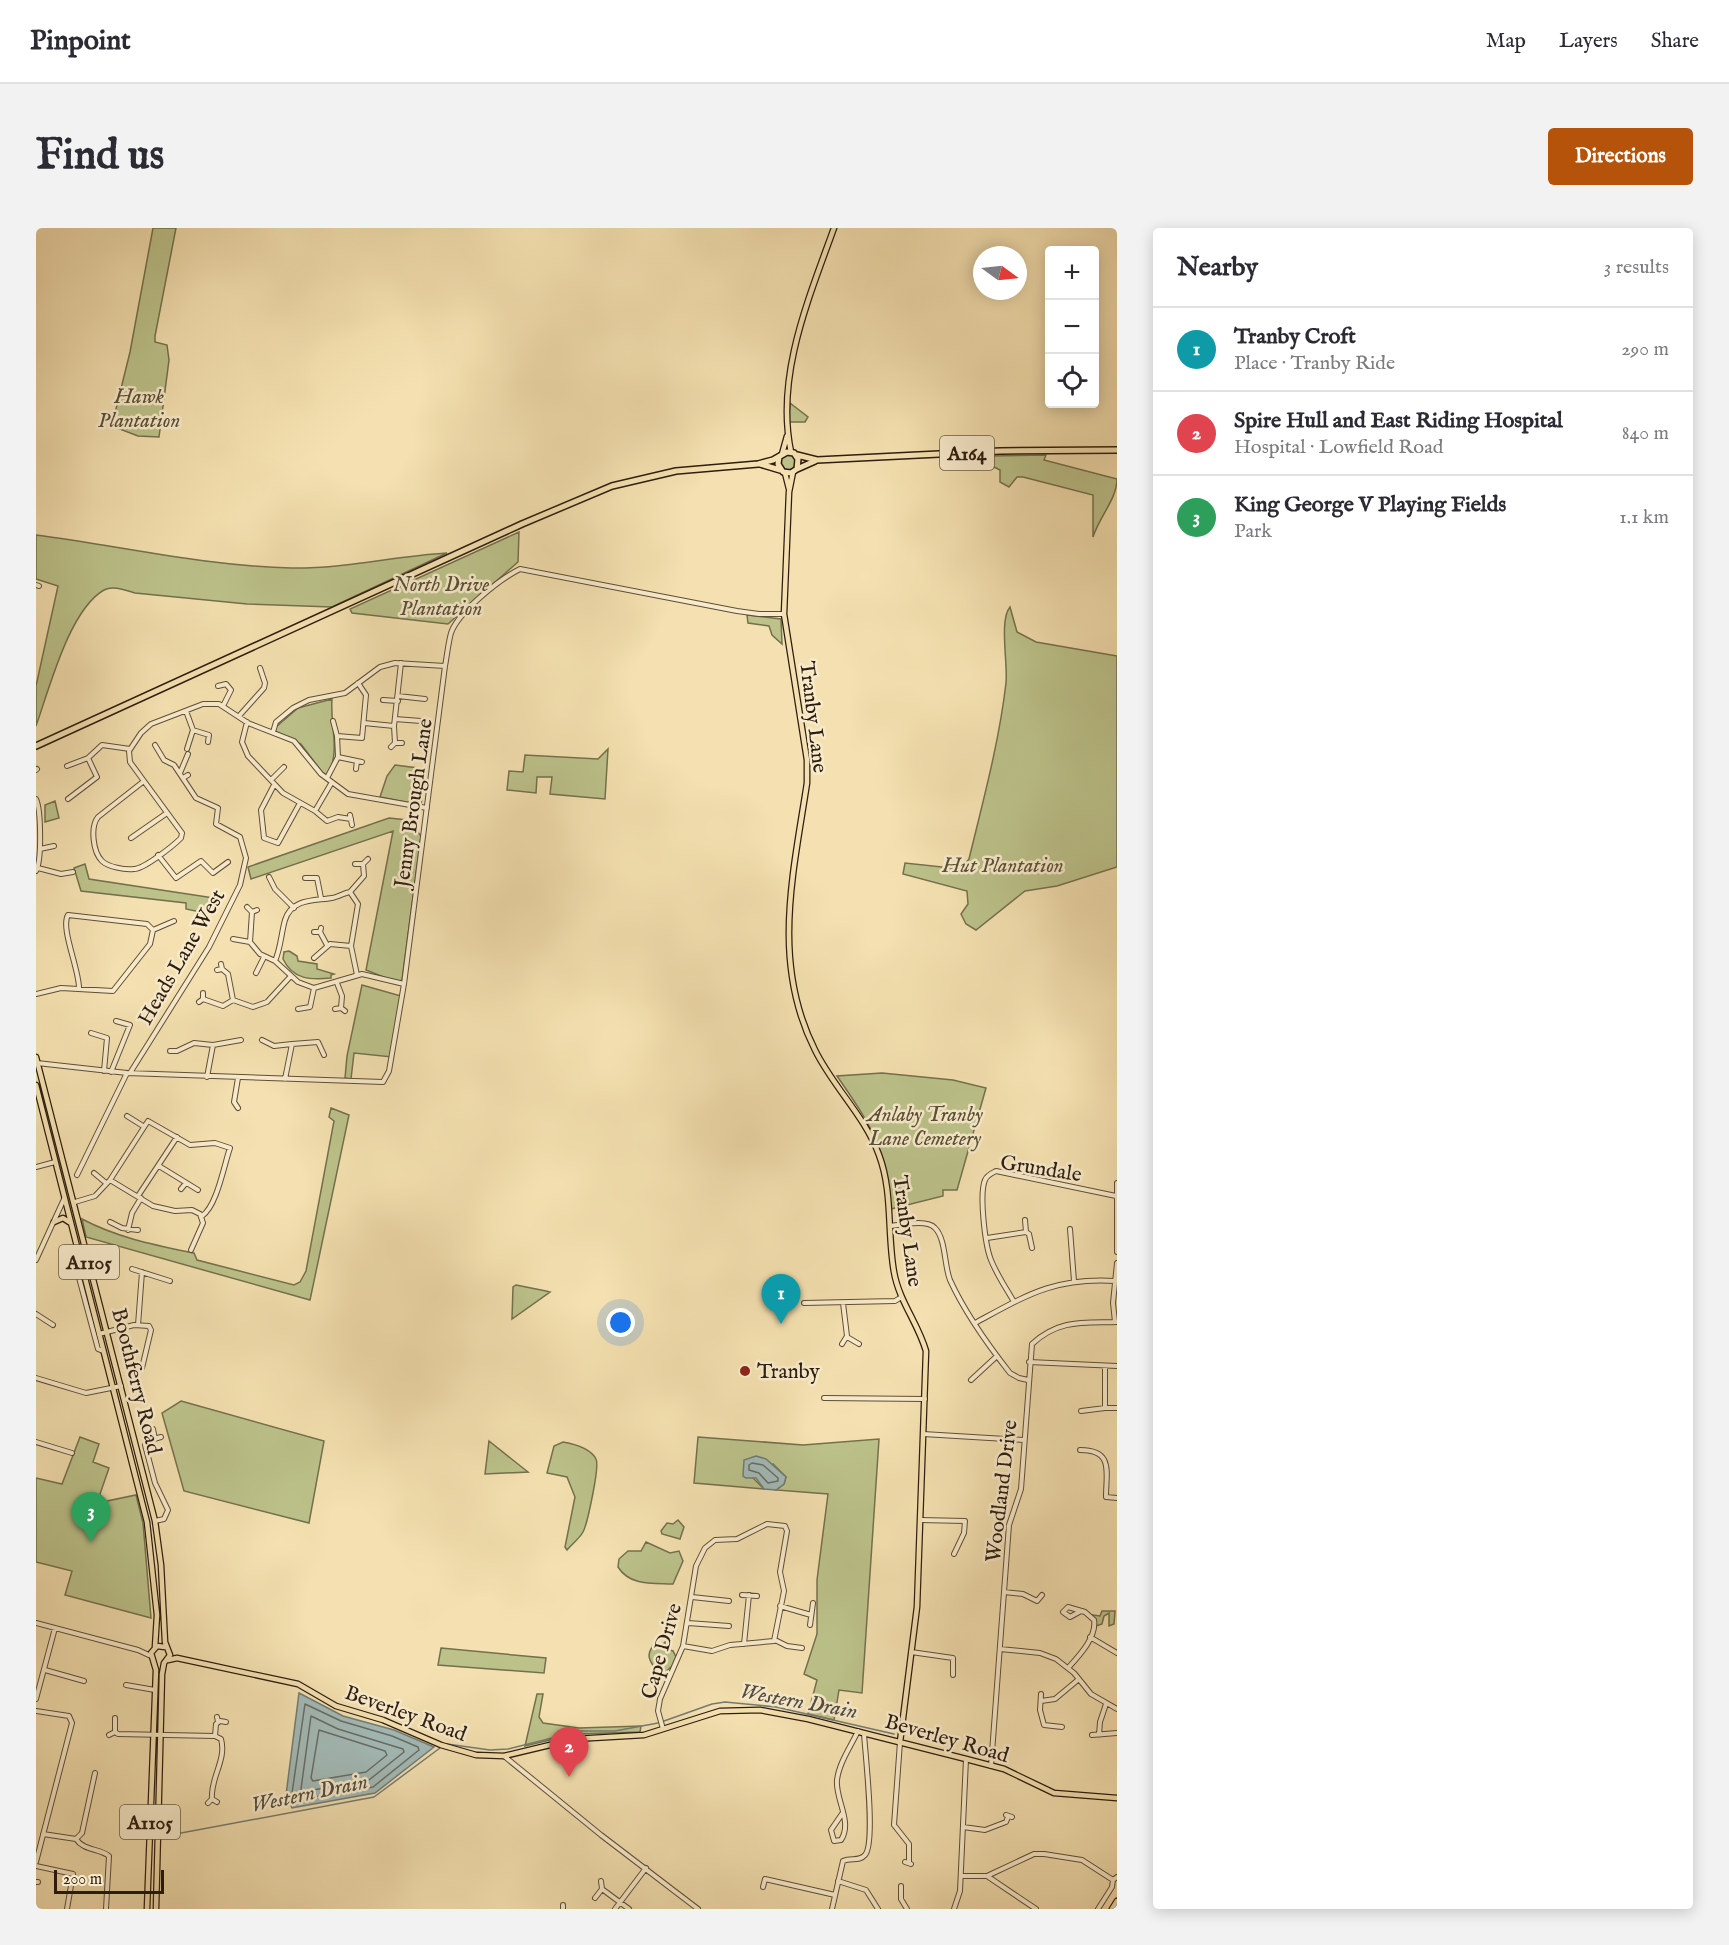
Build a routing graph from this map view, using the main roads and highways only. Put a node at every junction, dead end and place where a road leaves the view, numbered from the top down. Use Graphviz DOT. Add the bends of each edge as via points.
graph roads {
  1 [pos="834,228"];
  2 [pos="787,435"];
  3 [pos="1117,450"];
  4 [pos="791,452"];
  5 [pos="780,456"];
  6 [pos="797,456"];
  7 [pos="817,460"];
  8 [pos="758,464"];
  9 [pos="795,470"];
  10 [pos="783,471"];
  11 [pos="789,492"];
  12 [pos="36,746"];
  13 [pos="36,1061"];
  14 [pos="36,1087"];
  15 [pos="54,1222"];
  16 [pos="71,1224"];
  17 [pos="165,1647"];
  18 [pos="170,1653"];
  19 [pos="153,1654"];
  20 [pos="177,1658"];
  21 [pos="166,1661"];
  22 [pos="900,1742"];
  23 [pos="1117,1798"];
  24 [pos="1117,1901"];
  25 [pos="147,1909"];
  26 [pos="156,1909"];
  27 [pos="1112,1909"];
  1 -- 2 [label="main road" via="790,365"];
  2 -- 4 [label="main road"];
  2 -- 5 [label="main road"];
  3 -- 7 [label="highway, A164"];
  4 -- 5 [label="highway, A164"];
  4 -- 6 [label="highway, A164"];
  5 -- 8 [label="highway, A164"];
  5 -- 10 [label="highway" via="778,464"];
  6 -- 7 [label="highway, A164"];
  6 -- 9 [label="highway"];
  7 -- 9 [label="highway, A164"];
  8 -- 10 [label="highway, A164"];
  8 -- 12 [label="highway, A164" via="676,471 612,486"];
  9 -- 10 [label="highway, A164"];
  9 -- 11 [label="main road, Tranby Lane"];
  10 -- 11 [label="main road, Tranby Lane"];
  11 -- 22 [label="main road, Tranby Lane" via="784,614 807,760 788,936 790,976 815,1050 867,1129 879,1155 900,1298 926,1351 917,1607"];
  13 -- 17 [label="main road, Boothferry Road / A1105" via="155,1521"];
  14 -- 16 [label="main road, Boothferry Road / A1105"];
  15 -- 16 [label="main road" via="63,1218"];
  16 -- 19 [label="main road, Boothferry Road / A1105" via="147,1522 157,1615"];
  17 -- 18 [label="main road, Beverley Road"];
  17 -- 19 [label="main road"];
  18 -- 20 [label="main road, Beverley Road"];
  18 -- 21 [label="main road"];
  19 -- 21 [label="main road"];
  19 -- 25 [label="main road, Boothferry Road / A1105"];
  20 -- 21 [label="main road, Beverley Road"];
  20 -- 22 [label="main road, Beverley Road" via="298,1684 336,1706 476,1755 504,1756 575,1739 644,1735 720,1711 760,1710"];
  21 -- 26 [label="main road, A1105"];
  22 -- 23 [label="main road, Beverley Road" via="991,1766 1054,1793"];
  24 -- 27 [label="main road"];
}
